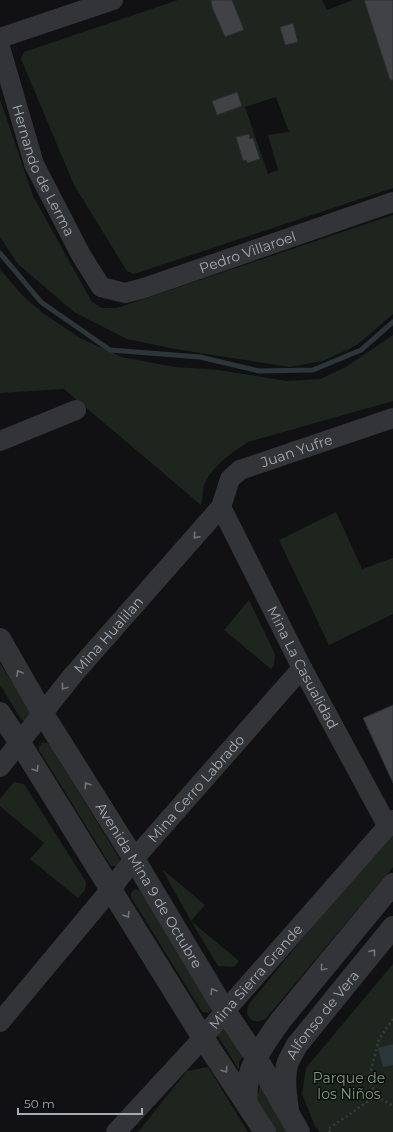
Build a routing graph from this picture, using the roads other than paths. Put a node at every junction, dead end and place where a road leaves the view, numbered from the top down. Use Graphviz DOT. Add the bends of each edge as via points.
graph roads {
  1 [pos="113,0"];
  2 [pos="0,38"];
  3 [pos="0,47"];
  4 [pos="393,202"];
  5 [pos="101,287"];
  6 [pos="76,410"];
  7 [pos="393,418"];
  8 [pos="0,441"];
  9 [pos="221,507"];
  10 [pos="0,639"];
  11 [pos="302,668"];
  12 [pos="0,713"];
  13 [pos="43,714"];
  14 [pos="20,743"];
  15 [pos="0,767"];
  16 [pos="390,823"];
  17 [pos="134,859"];
  18 [pos="393,884"];
  19 [pos="111,889"];
  20 [pos="393,927"];
  21 [pos="225,1010"];
  22 [pos="0,1022"];
  23 [pos="203,1038"];
  24 [pos="256,1057"];
  25 [pos="247,1103"];
  26 [pos="293,1124"];
  27 [pos="116,1132"];
  28 [pos="265,1132"];
  1 -- 2 [label="street"];
  3 -- 5 [label="street, Hernando de Lerma" via="34,164 81,255"];
  4 -- 5 [label="street, Pedro Villaroel" via="144,288 125,293"];
  6 -- 8 [label="street"];
  7 -- 9 [label="street, Juan Yufre" via="240,470 230,479"];
  9 -- 11 [label="street, Mina La Casualidad"];
  9 -- 13 [label="street, Mina Hualilan, one-way" via="73,675"];
  13 -- 10 [label="street, Avenida Mina 9 de Octubre, one-way"];
  11 -- 16 [label="street, Mina La Casualidad"];
  11 -- 17 [label="street, Mina Cerro Labrado"];
  12 -- 14 [label="street"];
  13 -- 14 [label="street, Mina Hualilan"];
  17 -- 13 [label="street, Avenida Mina 9 de Octubre, one-way"];
  14 -- 15 [label="street, Mina Hualilan"];
  14 -- 19 [label="street, one-way"];
  16 -- 21 [label="street, Mina Sierra Grande"];
  17 -- 19 [label="street, Mina Cerro Labrado"];
  21 -- 17 [label="street, Avenida Mina 9 de Octubre, one-way"];
  18 -- 24 [label="street, Alfonso de Vera, one-way" via="280,1020"];
  19 -- 22 [label="street, Mina Cerro Labrado"];
  19 -- 23 [label="street, one-way"];
  26 -- 20 [label="street, Alfonso de Vera, one-way" via="286,1092 288,1062 297,1045"];
  21 -- 23 [label="street, Mina Sierra Grande"];
  21 -- 24 [label="street, Avenida Mina 9 de Octubre"];
  23 -- 25 [label="street, one-way"];
  23 -- 27 [label="street, Mina Sierra Grande"];
  24 -- 25 [label="street, Alfonso de Vera" via="246,1087"];
  24 -- 26 [label="street, Avenida Mina 9 de Octubre"];
  25 -- 28 [label="street"];
}
